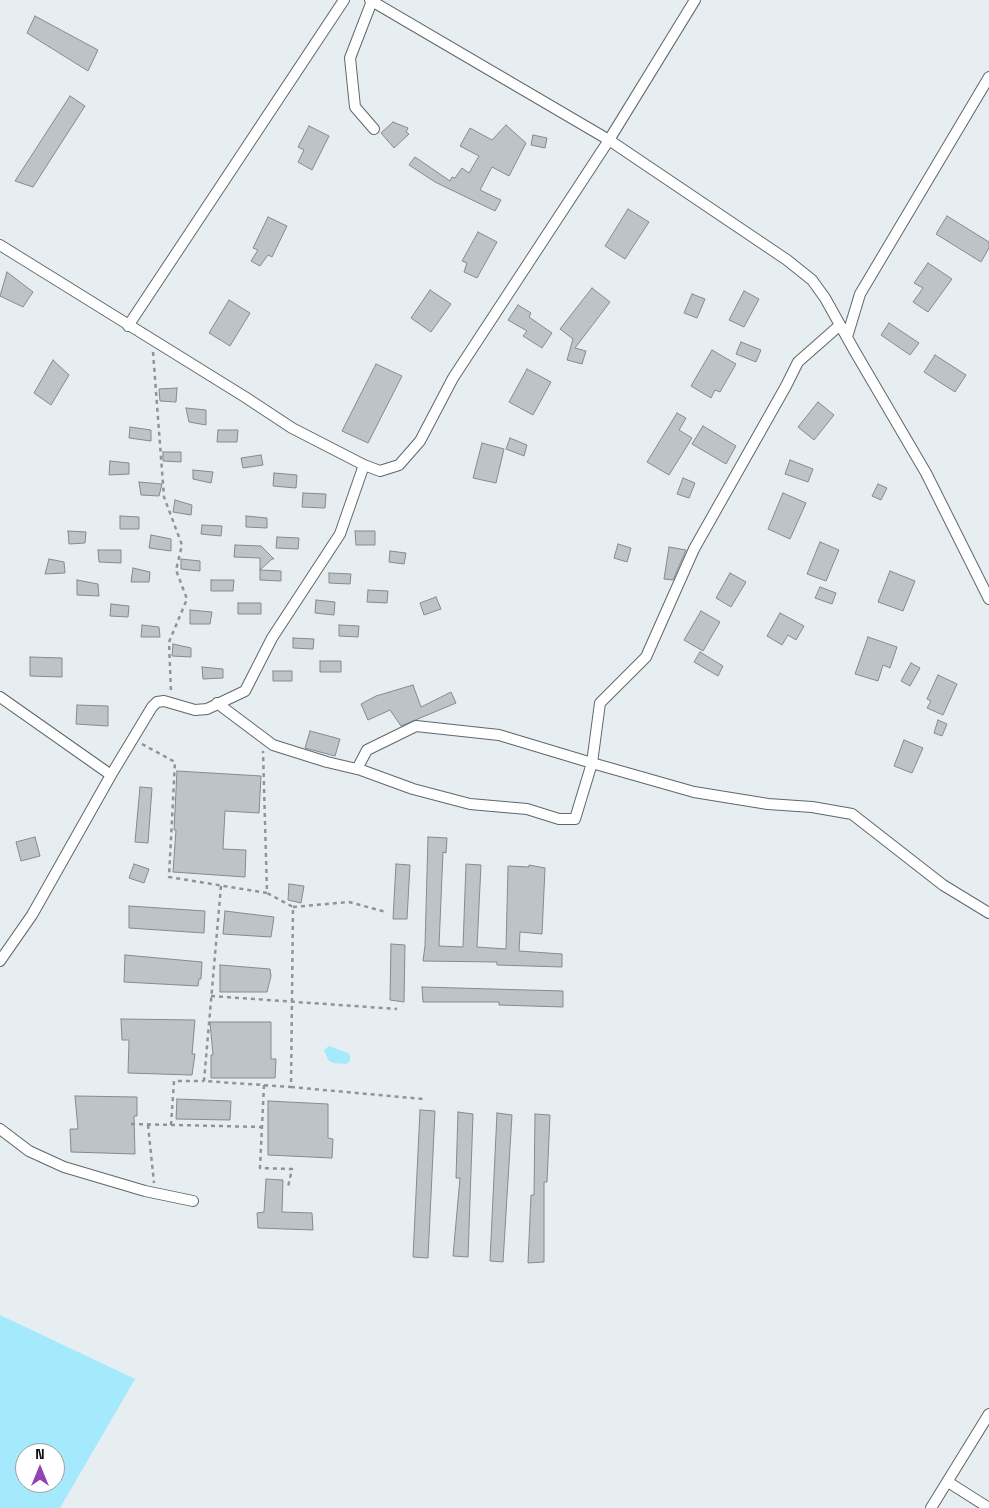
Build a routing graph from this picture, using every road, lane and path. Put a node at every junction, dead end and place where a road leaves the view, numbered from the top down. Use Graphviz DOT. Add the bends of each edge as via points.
graph roads {
  1 [pos="344,0"];
  2 [pos="695,0"];
  3 [pos="371,1"];
  4 [pos="989,76"];
  5 [pos="374,129"];
  6 [pos="609,140"];
  7 [pos="0,245"];
  8 [pos="840,325"];
  9 [pos="128,326"];
  10 [pos="847,338"];
  11 [pos="152,341"];
  12 [pos="364,465"];
  13 [pos="989,599"];
  14 [pos="0,697"];
  15 [pos="172,703"];
  16 [pos="217,703"];
  17 [pos="133,739"];
  18 [pos="263,743"];
  19 [pos="592,763"];
  20 [pos="357,769"];
  21 [pos="111,775"];
  22 [pos="221,886"];
  23 [pos="266,894"];
  24 [pos="293,907"];
  25 [pos="386,912"];
  26 [pos="989,912"];
  27 [pos="0,961"];
  28 [pos="211,996"];
  29 [pos="292,1001"];
  30 [pos="397,1010"];
  31 [pos="204,1081"];
  32 [pos="264,1085"];
  33 [pos="291,1087"];
  34 [pos="423,1099"];
  35 [pos="131,1124"];
  36 [pos="148,1125"];
  37 [pos="171,1125"];
  38 [pos="262,1127"];
  39 [pos="0,1129"];
  40 [pos="288,1187"];
  41 [pos="155,1193"];
  42 [pos="193,1201"];
  43 [pos="989,1414"];
  44 [pos="948,1482"];
  45 [pos="931,1508"];
  46 [pos="989,1508"];
  1 -- 9 [label="street"];
  2 -- 6 [label="street"];
  3 -- 5 [label="street" via="350,58 355,107"];
  3 -- 6 [label="street"];
  4 -- 10 [label="street" via="860,294"];
  6 -- 8 [label="street" via="812,280"];
  6 -- 12 [label="street" via="453,378 420,442 399,465 380,471"];
  7 -- 9 [label="street"];
  8 -- 10 [label="street"];
  8 -- 19 [label="street" via="798,362 694,548 646,657 600,703"];
  9 -- 11 [label="street"];
  10 -- 13 [label="street" via="926,473"];
  11 -- 12 [label="street" via="292,428"];
  11 -- 15 [label="path" via="164,497 182,545 176,570 187,599 169,642"];
  12 -- 16 [label="street" via="340,534 272,638 245,691"];
  14 -- 21 [label="street"];
  15 -- 16 [label="street" via="195,710 207,709"];
  15 -- 17 [label="street" via="157,702"];
  16 -- 20 [label="street" via="273,745"];
  17 -- 21 [label="street"];
  17 -- 22 [label="path" via="175,762 168,877"];
  18 -- 23 [label="path"];
  19 -- 20 [label="street" via="499,735 416,726 367,750"];
  19 -- 20 [label="street" via="575,819 559,819 528,809 470,804 413,789"];
  19 -- 26 [label="street" via="694,792 852,814 943,884"];
  21 -- 27 [label="street" via="32,915"];
  22 -- 23 [label="path"];
  22 -- 28 [label="path"];
  23 -- 24 [label="path"];
  24 -- 25 [label="path" via="348,902"];
  24 -- 29 [label="path"];
  28 -- 29 [label="path"];
  28 -- 31 [label="path"];
  29 -- 30 [label="path"];
  29 -- 33 [label="path"];
  31 -- 32 [label="path"];
  31 -- 37 [label="path" via="174,1081"];
  32 -- 33 [label="path"];
  32 -- 38 [label="path"];
  33 -- 34 [label="path"];
  35 -- 36 [label="path"];
  36 -- 37 [label="path"];
  36 -- 41 [label="path"];
  37 -- 38 [label="path"];
  38 -- 40 [label="path" via="260,1168 292,1169"];
  39 -- 41 [label="street" via="29,1151 64,1167"];
  41 -- 42 [label="street"];
  43 -- 44 [label="street"];
  44 -- 45 [label="street"];
  44 -- 46 [label="street"];
}
